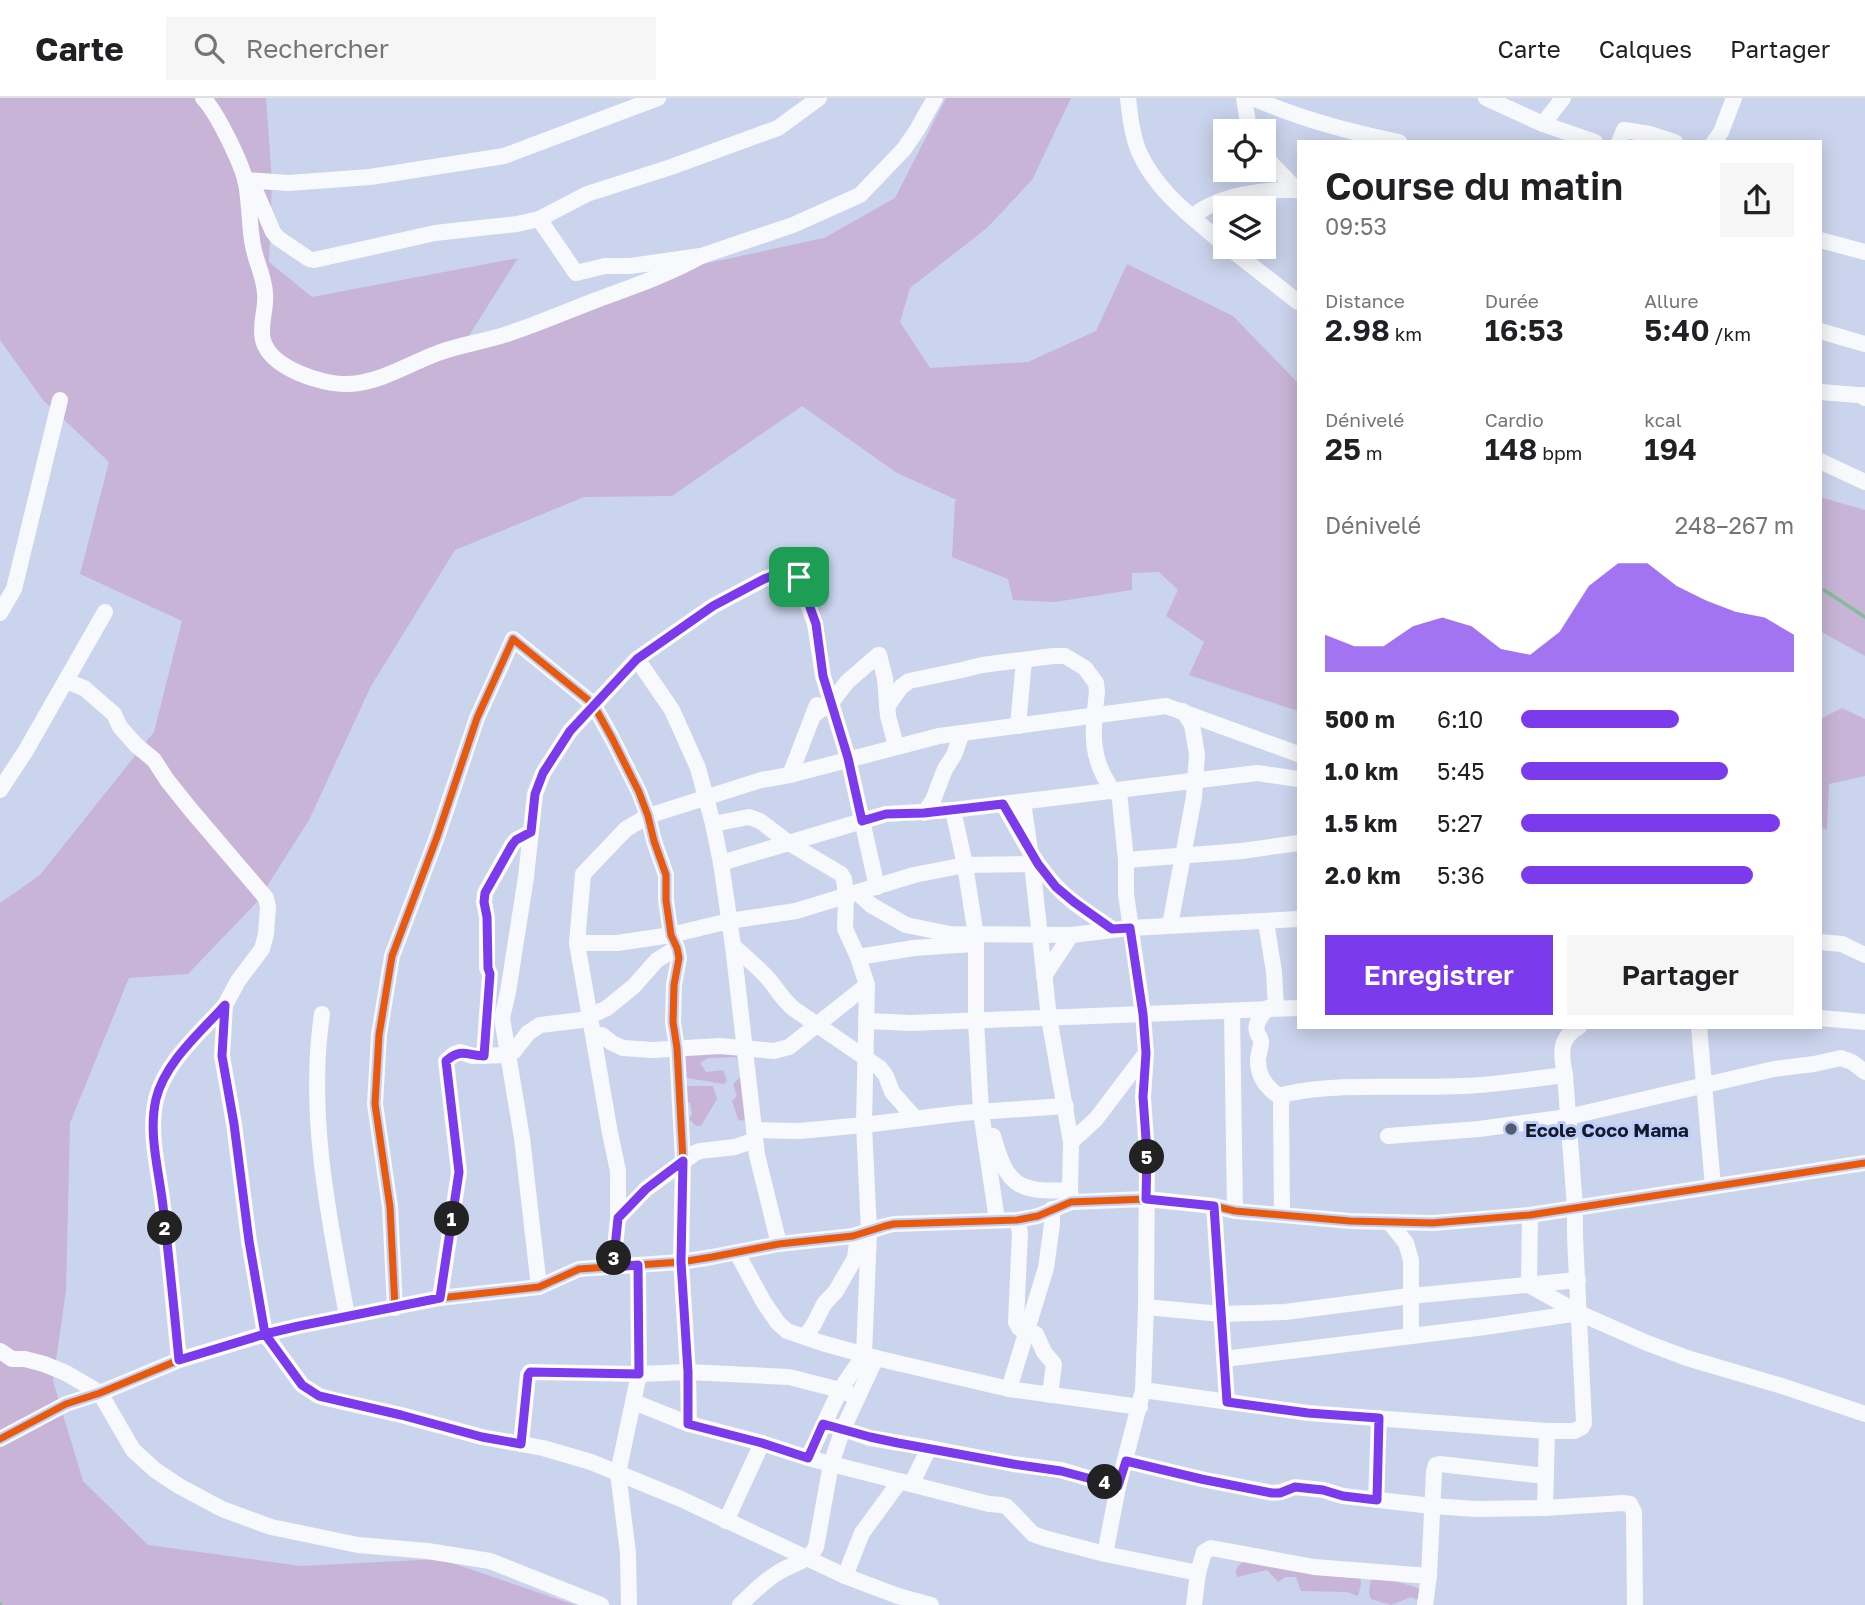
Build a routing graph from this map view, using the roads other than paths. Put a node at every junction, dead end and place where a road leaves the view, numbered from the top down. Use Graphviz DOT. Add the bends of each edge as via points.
graph roads {
  1 [pos="204,98"];
  2 [pos="658,98"];
  3 [pos="935,98"];
  4 [pos="1128,98"];
  5 [pos="1244,98"];
  6 [pos="1253,98"];
  7 [pos="1486,98"];
  8 [pos="1563,98"];
  9 [pos="1734,98"];
  10 [pos="815,99"];
  11 [pos="1283,104"];
  12 [pos="1247,119"];
  13 [pos="1543,124"];
  14 [pos="1349,137"];
  15 [pos="1379,140"];
  16 [pos="1589,140"];
  17 [pos="1620,140"];
  18 [pos="1669,140"];
  19 [pos="1715,140"];
  20 [pos="1276,168"];
  21 [pos="248,180"];
  22 [pos="1297,189"];
  23 [pos="1297,190"];
  24 [pos="1192,218"];
  25 [pos="539,219"];
  26 [pos="1213,235"];
  27 [pos="1822,241"];
  28 [pos="1865,252"];
  29 [pos="701,256"];
  30 [pos="1243,259"];
  31 [pos="1297,301"];
  32 [pos="1822,332"];
  33 [pos="1865,344"];
  34 [pos="1822,392"];
  35 [pos="1865,398"];
  36 [pos="60,400"];
  37 [pos="1822,462"];
  38 [pos="1865,482"];
  39 [pos="105,612"];
  40 [pos="0,613"];
  41 [pos="637,659"];
  42 [pos="1024,660"];
  43 [pos="823,676"];
  44 [pos="66,681"];
  45 [pos="831,703"];
  46 [pos="593,704"];
  47 [pos="887,707"];
  48 [pos="1183,711"];
  49 [pos="813,715"];
  50 [pos="1094,716"];
  51 [pos="1018,726"];
  52 [pos="962,733"];
  53 [pos="896,746"];
  54 [pos="1297,754"];
  55 [pos="848,758"];
  56 [pos="790,775"];
  57 [pos="1297,779"];
  58 [pos="1195,781"];
  59 [pos="0,790"];
  60 [pos="639,792"];
  61 [pos="1116,792"];
  62 [pos="706,797"];
  63 [pos="1023,802"];
  64 [pos="1003,804"];
  65 [pos="673,809"];
  66 [pos="953,810"];
  67 [pos="924,813"];
  68 [pos="649,816"];
  69 [pos="862,821"];
  70 [pos="713,824"];
  71 [pos="531,832"];
  72 [pos="789,843"];
  73 [pos="1297,843"];
  74 [pos="1183,855"];
  75 [pos="1033,859"];
  76 [pos="1126,860"];
  77 [pos="721,863"];
  78 [pos="965,866"];
  79 [pos="877,887"];
  80 [pos="852,895"];
  81 [pos="1297,919"];
  82 [pos="729,921"];
  83 [pos="1266,922"];
  84 [pos="1170,925"];
  85 [pos="1130,928"];
  86 [pos="1112,929"];
  87 [pos="1039,935"];
  88 [pos="1071,935"];
  89 [pos="977,940"];
  90 [pos="674,941"];
  91 [pos="1822,942"];
  92 [pos="577,943"];
  93 [pos="733,946"];
  94 [pos="1865,955"];
  95 [pos="858,957"];
  96 [pos="1044,976"];
  97 [pos="867,985"];
  98 [pos="225,1005"];
  99 [pos="1272,1008"];
  100 [pos="1297,1008"];
  101 [pos="1232,1011"];
  102 [pos="322,1014"];
  103 [pos="1143,1014"];
  104 [pos="589,1016"];
  105 [pos="1049,1018"];
  106 [pos="1822,1018"];
  107 [pos="976,1020"];
  108 [pos="867,1021"];
  109 [pos="1865,1022"];
  110 [pos="819,1025"];
  111 [pos="1576,1029"];
  112 [pos="1699,1029"];
  113 [pos="594,1036"];
  114 [pos="677,1048"];
  115 [pos="744,1048"];
  116 [pos="1146,1053"];
  117 [pos="508,1055"];
  118 [pos="484,1056"];
  119 [pos="866,1059"];
  120 [pos="1865,1072"];
  121 [pos="1565,1075"];
  122 [pos="1705,1086"];
  123 [pos="1282,1098"];
  124 [pos="1066,1106"];
  125 [pos="981,1114"];
  126 [pos="1568,1117"];
  127 [pos="915,1118"];
  128 [pos="864,1125"];
  129 [pos="754,1135"];
  130 [pos="1388,1136"];
  131 [pos="1071,1142"];
  132 [pos="683,1161"];
  133 [pos="1865,1163"];
  134 [pos="1713,1186"];
  135 [pos="1070,1196"];
  136 [pos="1146,1199"];
  137 [pos="1214,1206"];
  138 [pos="1576,1208"];
  139 [pos="1052,1209"];
  140 [pos="1235,1211"];
  141 [pos="1282,1214"];
  142 [pos="1530,1215"];
  143 [pos="618,1218"];
  144 [pos="998,1220"];
  145 [pos="1017,1220"];
  146 [pos="1390,1223"];
  147 [pos="861,1233"];
  148 [pos="779,1244"];
  149 [pos="737,1253"];
  150 [pos="681,1262"];
  151 [pos="638,1265"];
  152 [pos="613,1267"];
  153 [pos="1578,1280"];
  154 [pos="1529,1285"];
  155 [pos="539,1287"];
  156 [pos="1410,1296"];
  157 [pos="440,1298"];
  158 [pos="1146,1307"];
  159 [pos="395,1308"];
  160 [pos="1579,1313"];
  161 [pos="1221,1314"];
  162 [pos="347,1316"];
  163 [pos="1026,1331"];
  164 [pos="265,1334"];
  165 [pos="1411,1336"];
  166 [pos="805,1337"];
  167 [pos="0,1351"];
  168 [pos="870,1356"];
  169 [pos="1224,1359"];
  170 [pos="179,1360"];
  171 [pos="688,1372"];
  172 [pos="639,1374"];
  173 [pos="1009,1389"];
  174 [pos="840,1390"];
  175 [pos="1143,1390"];
  176 [pos="100,1393"];
  177 [pos="1049,1395"];
  178 [pos="857,1397"];
  179 [pos="634,1402"];
  180 [pos="1227,1402"];
  181 [pos="1140,1407"];
  182 [pos="1865,1414"];
  183 [pos="1379,1418"];
  184 [pos="688,1424"];
  185 [pos="823,1424"];
  186 [pos="843,1429"];
  187 [pos="1547,1431"];
  188 [pos="0,1439"];
  189 [pos="762,1443"];
  190 [pos="521,1444"];
  191 [pos="929,1448"];
  192 [pos="808,1458"];
  193 [pos="1126,1461"];
  194 [pos="831,1464"];
  195 [pos="618,1473"];
  196 [pos="1545,1476"];
  197 [pos="906,1482"];
  198 [pos="1118,1486"];
  199 [pos="1377,1500"];
  200 [pos="1432,1506"];
  201 [pos="1545,1508"];
  202 [pos="726,1521"];
  203 [pos="1105,1554"];
  204 [pos="805,1558"];
  205 [pos="1198,1573"];
  206 [pos="845,1576"];
  207 [pos="1429,1576"];
  208 [pos="601,1605"];
  209 [pos="629,1605"];
  210 [pos="740,1605"];
  211 [pos="931,1605"];
  212 [pos="1194,1605"];
  213 [pos="1425,1605"];
  214 [pos="1634,1605"];
  1 -- 21 [label="street"];
  2 -- 21 [label="street" via="504,156 370,177 289,183"];
  3 -- 29 [label="street" via="904,149 860,195 793,225"];
  4 -- 24 [label="street" via="1138,150 1166,193"];
  5 -- 12 [label="street"];
  6 -- 11 [label="street"];
  7 -- 13 [label="street"];
  8 -- 13 [label="street"];
  9 -- 19 [label="street"];
  10 -- 25 [label="street" via="778,128 587,194"];
  11 -- 14 [label="street"];
  13 -- 16 [label="street"];
  14 -- 15 [label="street"];
  17 -- 18 [label="street" via="1624,130"];
  20 -- 22 [label="street"];
  21 -- 25 [label="street" via="273,232 314,260 435,233"];
  21 -- 29 [label="street" via="250,234 265,289 263,342 300,375 330,383 374,380 439,352 502,336 677,270"];
  23 -- 24 [label="street" via="1241,196 1211,205"];
  24 -- 26 [label="street"];
  25 -- 29 [label="street" via="576,273"];
  27 -- 28 [label="street"];
  30 -- 31 [label="street"];
  32 -- 33 [label="street"];
  34 -- 35 [label="street"];
  36 -- 40 [label="street" via="14,589"];
  37 -- 38 [label="street"];
  39 -- 44 [label="street"];
  41 -- 43 [label="street" via="713,606 764,579 789,572 799,577 816,624"];
  41 -- 46 [label="street"];
  41 -- 62 [label="street" via="672,710"];
  42 -- 47 [label="street" via="909,681"];
  42 -- 50 [label="street" via="1065,656 1085,668 1096,683"];
  42 -- 51 [label="street"];
  43 -- 45 [label="street"];
  43 -- 49 [label="street"];
  44 -- 59 [label="street"];
  44 -- 98 [label="street" via="84,688 110,710 266,898 267,934 262,949"];
  45 -- 47 [label="street" via="847,682 879,655"];
  45 -- 49 [label="street"];
  45 -- 55 [label="street"];
  46 -- 60 [label="street"];
  46 -- 71 [label="street" via="543,773 535,794"];
  46 -- 159 [label="street" via="513,639 477,718 392,956 379,1035 375,1104 390,1207"];
  47 -- 53 [label="street"];
  48 -- 50 [label="street" via="1166,706"];
  48 -- 54 [label="street"];
  48 -- 58 [label="street" via="1195,735"];
  49 -- 56 [label="street"];
  50 -- 51 [label="street"];
  50 -- 61 [label="street" via="1097,760"];
  51 -- 52 [label="street"];
  52 -- 53 [label="street"];
  52 -- 67 [label="street"];
  53 -- 55 [label="street"];
  55 -- 56 [label="street"];
  55 -- 69 [label="street"];
  56 -- 62 [label="street"];
  57 -- 58 [label="street" via="1257,773"];
  58 -- 61 [label="street"];
  58 -- 74 [label="street"];
  60 -- 65 [label="street"];
  60 -- 68 [label="street"];
  61 -- 63 [label="street"];
  61 -- 76 [label="street"];
  62 -- 65 [label="street"];
  62 -- 70 [label="street"];
  63 -- 64 [label="street"];
  63 -- 75 [label="street"];
  64 -- 66 [label="street"];
  64 -- 75 [label="street"];
  65 -- 68 [label="street"];
  66 -- 67 [label="street"];
  66 -- 78 [label="street"];
  67 -- 69 [label="street" via="886,814"];
  68 -- 90 [label="street" via="666,875"];
  68 -- 92 [label="street" via="626,829 584,872"];
  69 -- 72 [label="street"];
  69 -- 79 [label="street"];
  70 -- 72 [label="street" via="749,817"];
  70 -- 77 [label="street"];
  71 -- 117 [label="street" via="502,1018"];
  71 -- 118 [label="street" via="512,845 485,893 490,974"];
  72 -- 77 [label="street"];
  72 -- 80 [label="street" via="841,874"];
  73 -- 74 [label="street"];
  74 -- 76 [label="street"];
  74 -- 84 [label="street"];
  75 -- 78 [label="street"];
  75 -- 86 [label="street" via="1056,887"];
  75 -- 87 [label="street"];
  76 -- 85 [label="street"];
  77 -- 82 [label="street"];
  78 -- 79 [label="street"];
  78 -- 89 [label="street"];
  79 -- 80 [label="street"];
  80 -- 82 [label="street" via="796,911"];
  80 -- 89 [label="street" via="906,925"];
  80 -- 95 [label="street" via="845,929"];
  81 -- 83 [label="street"];
  82 -- 90 [label="street"];
  82 -- 93 [label="street"];
  83 -- 84 [label="street"];
  83 -- 99 [label="street" via="1274,972"];
  84 -- 85 [label="street"];
  85 -- 86 [label="street"];
  85 -- 103 [label="street"];
  86 -- 88 [label="street"];
  87 -- 88 [label="street"];
  87 -- 89 [label="street"];
  87 -- 96 [label="street"];
  88 -- 96 [label="street"];
  89 -- 95 [label="street"];
  89 -- 107 [label="street"];
  90 -- 92 [label="street"];
  90 -- 104 [label="street" via="634,986"];
  90 -- 114 [label="street" via="679,958 673,1022"];
  91 -- 94 [label="street" via="1842,944"];
  92 -- 104 [label="street"];
  93 -- 110 [label="street" via="793,1009"];
  93 -- 115 [label="street"];
  95 -- 97 [label="street"];
  96 -- 105 [label="street"];
  97 -- 108 [label="street"];
  97 -- 110 [label="street"];
  98 -- 164 [label="street" via="222,1056"];
  98 -- 170 [label="street" via="177,1059 156,1098 156,1162"];
  99 -- 100 [label="street"];
  99 -- 101 [label="street"];
  99 -- 123 [label="street" via="1256,1024 1261,1042 1259,1073"];
  101 -- 103 [label="street"];
  101 -- 140 [label="street"];
  102 -- 162 [label="street" via="317,1101 327,1211"];
  103 -- 105 [label="street"];
  103 -- 116 [label="street"];
  104 -- 113 [label="street"];
  104 -- 117 [label="street" via="577,1022 540,1025"];
  105 -- 107 [label="street"];
  105 -- 124 [label="street"];
  106 -- 109 [label="street"];
  107 -- 108 [label="street"];
  107 -- 125 [label="street"];
  108 -- 119 [label="street"];
  110 -- 115 [label="street" via="789,1047 774,1051"];
  110 -- 119 [label="street"];
  111 -- 121 [label="street" via="1562,1050"];
  112 -- 122 [label="street"];
  113 -- 114 [label="street" via="602,1035 623,1048"];
  113 -- 143 [label="street" via="618,1171"];
  114 -- 115 [label="street"];
  114 -- 132 [label="street"];
  115 -- 129 [label="street"];
  116 -- 131 [label="street" via="1096,1119"];
  116 -- 136 [label="street"];
  117 -- 118 [label="street"];
  117 -- 155 [label="street"];
  118 -- 157 [label="street" via="460,1052 446,1061 459,1172"];
  119 -- 127 [label="street" via="880,1068 892,1092"];
  119 -- 128 [label="street"];
  120 -- 122 [label="street" via="1841,1058"];
  121 -- 123 [label="street" via="1464,1086 1329,1089"];
  121 -- 126 [label="street"];
  122 -- 126 [label="street"];
  122 -- 134 [label="street"];
  123 -- 141 [label="street"];
  124 -- 125 [label="street"];
  124 -- 131 [label="street"];
  125 -- 127 [label="street"];
  125 -- 135 [label="street" via="989,1122 997,1152 1014,1182"];
  125 -- 144 [label="street"];
  126 -- 130 [label="street"];
  126 -- 138 [label="street"];
  127 -- 128 [label="street"];
  128 -- 129 [label="street"];
  128 -- 147 [label="street"];
  129 -- 132 [label="street" via="735,1147 700,1151"];
  129 -- 148 [label="street"];
  131 -- 135 [label="street"];
  132 -- 143 [label="street"];
  132 -- 150 [label="street"];
  133 -- 134 [label="street"];
  134 -- 138 [label="street"];
  135 -- 136 [label="street"];
  135 -- 139 [label="street"];
  136 -- 137 [label="street"];
  136 -- 158 [label="street"];
  137 -- 140 [label="street"];
  137 -- 161 [label="street"];
  138 -- 142 [label="street"];
  138 -- 153 [label="street"];
  139 -- 145 [label="street"];
  139 -- 163 [label="street" via="1046,1268"];
  140 -- 141 [label="street"];
  141 -- 146 [label="street"];
  142 -- 146 [label="street"];
  142 -- 154 [label="street"];
  143 -- 152 [label="street"];
  144 -- 145 [label="street"];
  144 -- 147 [label="street" via="894,1224"];
  145 -- 163 [label="street" via="1016,1322"];
  146 -- 156 [label="street" via="1410,1250"];
  147 -- 148 [label="street"];
  147 -- 166 [label="street" via="855,1258"];
  147 -- 168 [label="street"];
  148 -- 149 [label="street"];
  149 -- 150 [label="street"];
  149 -- 166 [label="street" via="778,1324"];
  150 -- 151 [label="street"];
  150 -- 171 [label="street"];
  151 -- 152 [label="street"];
  151 -- 172 [label="street"];
  152 -- 155 [label="street" via="579,1269"];
  153 -- 154 [label="street"];
  153 -- 160 [label="street"];
  154 -- 156 [label="street"];
  154 -- 160 [label="street"];
  155 -- 157 [label="street"];
  156 -- 161 [label="street" via="1285,1312"];
  156 -- 165 [label="street"];
  157 -- 159 [label="street"];
  158 -- 161 [label="street"];
  158 -- 175 [label="street"];
  159 -- 162 [label="street"];
  160 -- 165 [label="street"];
  160 -- 182 [label="street" via="1687,1358"];
  160 -- 187 [label="street" via="1584,1423 1578,1430"];
  161 -- 169 [label="street"];
  162 -- 164 [label="street"];
  163 -- 173 [label="street"];
  163 -- 177 [label="street" via="1039,1336 1054,1364"];
  164 -- 170 [label="street"];
  164 -- 190 [label="street" via="302,1385 319,1396"];
  165 -- 169 [label="street"];
  166 -- 168 [label="street"];
  167 -- 176 [label="street" via="12,1359 66,1373"];
  168 -- 173 [label="street"];
  168 -- 174 [label="street"];
  168 -- 178 [label="street"];
  169 -- 180 [label="street"];
  170 -- 176 [label="street"];
  171 -- 172 [label="street"];
  171 -- 174 [label="street" via="789,1377"];
  171 -- 184 [label="street"];
  172 -- 179 [label="street"];
  172 -- 190 [label="street" via="530,1372"];
  173 -- 177 [label="street"];
  174 -- 178 [label="street"];
  174 -- 185 [label="street"];
  175 -- 180 [label="street"];
  175 -- 181 [label="street"];
  176 -- 188 [label="street" via="65,1404"];
  176 -- 208 [label="street" via="133,1450 179,1486 222,1509 271,1527 358,1545 490,1560"];
  177 -- 181 [label="street"];
  178 -- 186 [label="street"];
  179 -- 184 [label="street"];
  179 -- 195 [label="street"];
  180 -- 183 [label="street"];
  181 -- 193 [label="street"];
  183 -- 187 [label="street"];
  183 -- 199 [label="street"];
  184 -- 189 [label="street"];
  185 -- 186 [label="street"];
  185 -- 192 [label="street"];
  186 -- 191 [label="street"];
  186 -- 194 [label="street"];
  187 -- 196 [label="street"];
  189 -- 192 [label="street"];
  189 -- 202 [label="street"];
  190 -- 195 [label="street"];
  191 -- 197 [label="street"];
  191 -- 198 [label="street"];
  192 -- 194 [label="street"];
  193 -- 198 [label="street"];
  193 -- 199 [label="street" via="1272,1493 1295,1487"];
  194 -- 197 [label="street"];
  194 -- 204 [label="street" via="816,1547"];
  195 -- 202 [label="street"];
  195 -- 209 [label="street"];
  196 -- 200 [label="street" via="1438,1464"];
  196 -- 201 [label="street"];
  197 -- 203 [label="street" via="1002,1505 1033,1534"];
  197 -- 206 [label="street" via="862,1533"];
  198 -- 203 [label="street"];
  199 -- 200 [label="street"];
  200 -- 201 [label="street"];
  200 -- 207 [label="street"];
  201 -- 214 [label="street" via="1623,1503 1633,1507"];
  202 -- 204 [label="street"];
  203 -- 205 [label="street"];
  204 -- 206 [label="street"];
  204 -- 210 [label="street" via="761,1584"];
  205 -- 207 [label="street" via="1204,1552 1211,1548 1314,1567"];
  205 -- 212 [label="street"];
  206 -- 211 [label="street"];
  207 -- 213 [label="street"];
}
